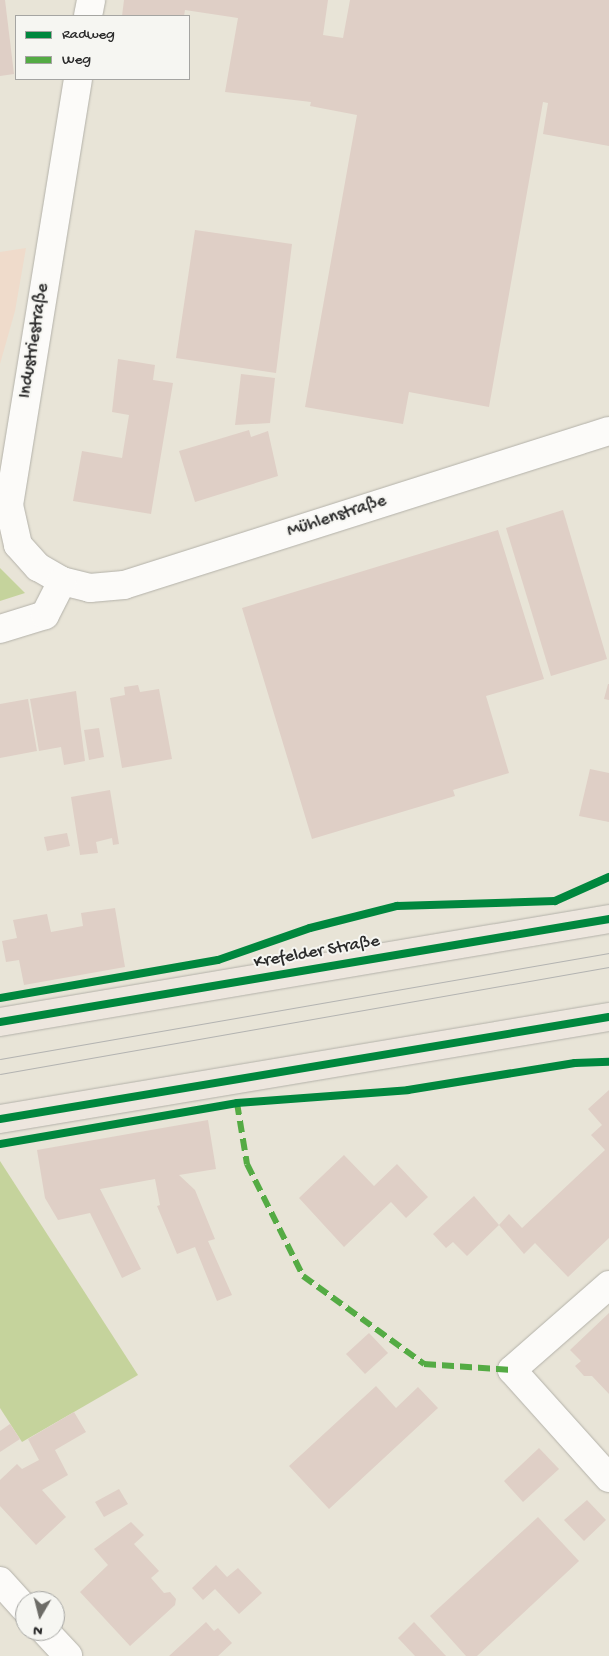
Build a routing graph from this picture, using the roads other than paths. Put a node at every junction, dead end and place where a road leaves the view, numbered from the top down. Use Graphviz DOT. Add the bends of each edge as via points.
graph roads {
  1 [pos="91,0"];
  2 [pos="88,15"];
  3 [pos="78,80"];
  4 [pos="609,431"];
  5 [pos="62,581"];
  6 [pos="0,628"];
  7 [pos="609,919"];
  8 [pos="609,1017"];
  9 [pos="0,1022"];
  10 [pos="0,1119"];
  11 [pos="609,1284"];
  12 [pos="609,1478"];
  13 [pos="0,1581"];
  14 [pos="15,1598"];
  15 [pos="55,1641"];
  16 [pos="68,1656"];
  1 -- 2 [label="street"];
  3 -- 5 [label="street, Industriestraße" via="9,505 18,545 38,566"];
  4 -- 5 [label="street, Mühlenstraße" via="124,585 90,588"];
  5 -- 6 [label="street" via="45,616"];
  7 -- 9 [label="main road, Krefelder Straße"];
  8 -- 10 [label="main road"];
  11 -- 12 [label="street" via="512,1370"];
  13 -- 14 [label="street"];
  15 -- 16 [label="street"];
}
